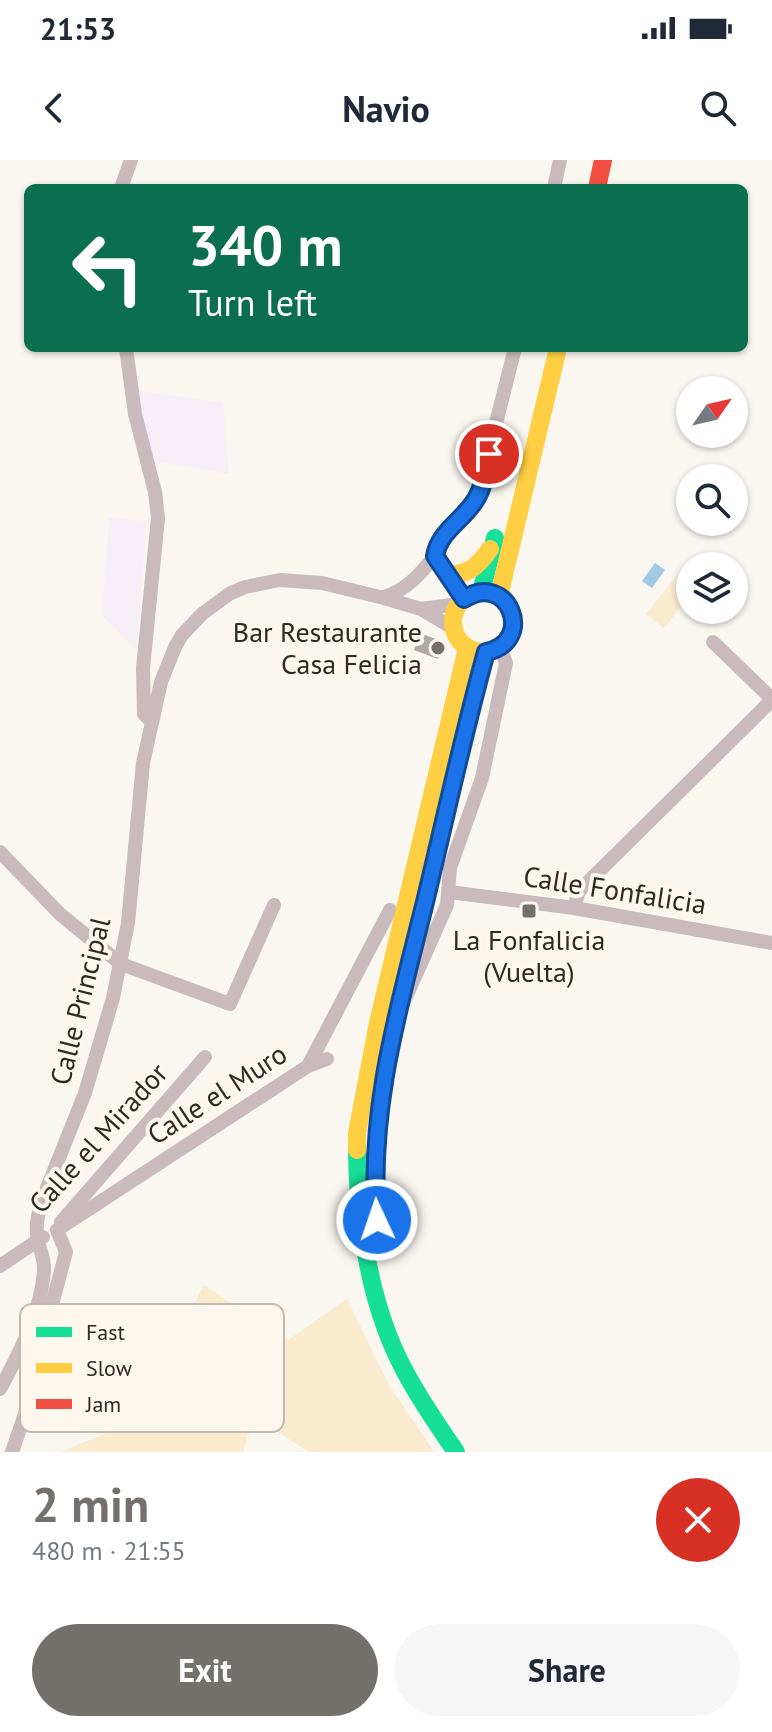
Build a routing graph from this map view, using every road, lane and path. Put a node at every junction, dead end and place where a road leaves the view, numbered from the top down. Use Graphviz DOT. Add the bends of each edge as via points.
graph roads {
  1 [pos="131,160"];
  2 [pos="560,160"];
  3 [pos="585,160"];
  4 [pos="603,160"];
  5 [pos="122,184"];
  6 [pos="555,184"];
  7 [pos="588,184"];
  8 [pos="590,184"];
  9 [pos="127,352"];
  10 [pos="514,352"];
  11 [pos="539,352"];
  12 [pos="557,352"];
  13 [pos="494,542"];
  14 [pos="435,556"];
  15 [pos="446,574"];
  16 [pos="384,598"];
  17 [pos="476,598"];
  18 [pos="421,609"];
  19 [pos="453,628"];
  20 [pos="713,642"];
  21 [pos="484,649"];
  22 [pos="772,700"];
  23 [pos="152,722"];
  24 [pos="0,852"];
  25 [pos="449,892"];
  26 [pos="274,905"];
  27 [pos="574,908"];
  28 [pos="390,910"];
  29 [pos="772,943"];
  30 [pos="121,964"];
  31 [pos="397,1017"];
  32 [pos="205,1057"];
  33 [pos="327,1059"];
  34 [pos="308,1066"];
  35 [pos="57,1230"];
  36 [pos="38,1240"];
  37 [pos="0,1266"];
  38 [pos="37,1304"];
  39 [pos="52,1304"];
  40 [pos="20,1350"];
  41 [pos="0,1389"];
  42 [pos="20,1428"];
  43 [pos="12,1452"];
  44 [pos="456,1452"];
  45 [pos="477,1452"];
  1 -- 5 [label="street"];
  2 -- 6 [label="street"];
  3 -- 7 [label="highway"];
  4 -- 8 [label="highway"];
  9 -- 23 [label="street" via="158,518 143,668 144,714"];
  10 -- 14 [label="street" via="478,495 444,534"];
  11 -- 13 [label="highway"];
  12 -- 17 [label="highway"];
  13 -- 15 [label="highway" via="470,574"];
  13 -- 17 [label="highway"];
  14 -- 15 [label="street"];
  14 -- 16 [label="street" via="414,581"];
  15 -- 17 [label="street"];
  16 -- 18 [label="street, Calle Principal"];
  16 -- 23 [label="street, Calle Principal" via="302,580 263,582 229,594 202,614 175,647"];
  17 -- 18 [label="street"];
  17 -- 19 [label="highway" via="454,615"];
  17 -- 21 [label="highway" via="510,608 514,623 509,638"];
  18 -- 19 [label="street"];
  19 -- 21 [label="highway" via="458,640"];
  20 -- 22 [label="street"];
  21 -- 25 [label="street" via="506,663 487,759 450,868"];
  21 -- 31 [label="highway"];
  21 -- 44 [label="highway" via="378,1023 357,1133 358,1198 380,1313 410,1382"];
  22 -- 27 [label="street" via="579,891"];
  23 -- 30 [label="street, Calle Principal"];
  24 -- 30 [label="street" via="60,914"];
  25 -- 27 [label="street, Calle Fonfalicia"];
  25 -- 31 [label="street"];
  26 -- 30 [label="street" via="230,1004"];
  27 -- 29 [label="street, Calle Fonfalicia"];
  28 -- 34 [label="street"];
  30 -- 36 [label="street, Calle Principal" via="89,1080 41,1203"];
  31 -- 45 [label="highway" via="376,1129 375,1190 382,1249 393,1299 416,1355 449,1415"];
  32 -- 35 [label="street, Calle el Mirador"];
  33 -- 34 [label="street, Calle el Muro"];
  34 -- 35 [label="street, Calle el Muro"];
  35 -- 36 [label="street, Calle el Mirador"];
  35 -- 39 [label="street" via="66,1252"];
  36 -- 37 [label="street"];
  36 -- 38 [label="street, Calle el Mirador" via="44,1262"];
  40 -- 41 [label="street, Calle el Mirador"];
  42 -- 43 [label="street"];
}
